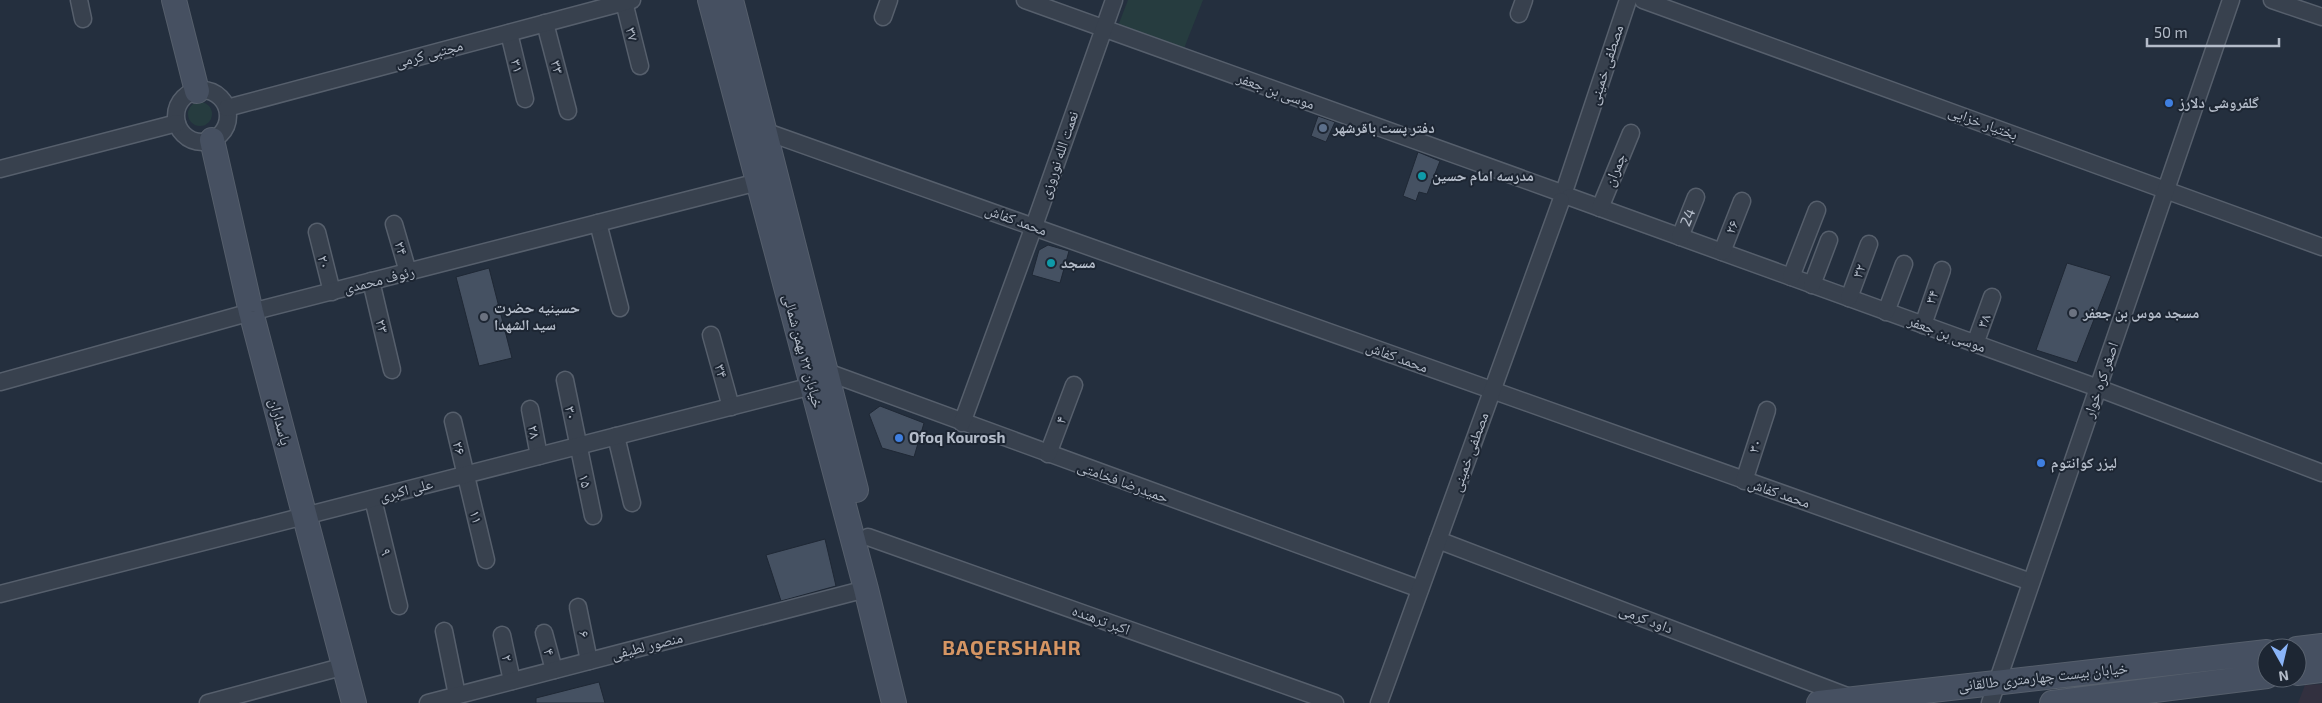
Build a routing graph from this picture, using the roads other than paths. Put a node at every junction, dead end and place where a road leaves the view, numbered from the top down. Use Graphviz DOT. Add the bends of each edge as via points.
graph roads {
  1 [pos="79,0"];
  2 [pos="174,0"];
  3 [pos="710,0"];
  4 [pos="731,0"];
  5 [pos="889,0"];
  6 [pos="1025,0"];
  7 [pos="1114,0"];
  8 [pos="1628,0"];
  9 [pos="1643,0"];
  10 [pos="2231,0"];
  11 [pos="2272,0"];
  12 [pos="628,1"];
  13 [pos="883,16"];
  14 [pos="2322,17"];
  15 [pos="83,19"];
  16 [pos="545,23"];
  17 [pos="1103,29"];
  18 [pos="510,33"];
  19 [pos="640,66"];
  20 [pos="197,91"];
  21 [pos="525,99"];
  22 [pos="227,108"];
  23 [pos="568,111"];
  24 [pos="178,123"];
  25 [pos="764,131"];
  26 [pos="1631,133"];
  27 [pos="212,140"];
  28 [pos="0,169"];
  29 [pos="758,182"];
  30 [pos="2166,190"];
  31 [pos="1563,194"];
  32 [pos="1696,197"];
  33 [pos="1742,201"];
  34 [pos="1600,208"];
  35 [pos="1817,210"];
  36 [pos="598,223"];
  37 [pos="394,224"];
  38 [pos="1034,226"];
  39 [pos="317,232"];
  40 [pos="1680,237"];
  41 [pos="1829,240"];
  42 [pos="1868,244"];
  43 [pos="2322,247"];
  44 [pos="1722,252"];
  45 [pos="1904,264"];
  46 [pos="1942,270"];
  47 [pos="408,272"];
  48 [pos="1791,277"];
  49 [pos="372,281"];
  50 [pos="1812,285"];
  51 [pos="332,292"];
  52 [pos="1992,297"];
  53 [pos="1849,298"];
  54 [pos="620,308"];
  55 [pos="251,312"];
  56 [pos="1886,312"];
  57 [pos="1923,325"];
  58 [pos="711,335"];
  59 [pos="1975,344"];
  60 [pos="392,370"];
  61 [pos="820,379"];
  62 [pos="565,380"];
  63 [pos="0,382"];
  64 [pos="1074,385"];
  65 [pos="2098,388"];
  66 [pos="1492,391"];
  67 [pos="731,407"];
  68 [pos="530,408"];
  69 [pos="1767,410"];
  70 [pos="453,422"];
  71 [pos="962,423"];
  72 [pos="616,436"];
  73 [pos="577,446"];
  74 [pos="1048,454"];
  75 [pos="539,456"];
  76 [pos="2322,474"];
  77 [pos="465,475"];
  78 [pos="1744,481"];
  79 [pos="373,499"];
  80 [pos="632,503"];
  81 [pos="305,516"];
  82 [pos="593,516"];
  83 [pos="868,536"];
  84 [pos="1438,540"];
  85 [pos="486,560"];
  86 [pos="2031,582"];
  87 [pos="1420,589"];
  88 [pos="866,590"];
  89 [pos="0,594"];
  90 [pos="399,606"];
  91 [pos="578,607"];
  92 [pos="444,630"];
  93 [pos="544,634"];
  94 [pos="502,635"];
  95 [pos="2322,646"];
  96 [pos="2307,648"];
  97 [pos="2257,653"];
  98 [pos="589,661"];
  99 [pos="345,666"];
  100 [pos="554,670"];
  101 [pos="2322,670"];
  102 [pos="2307,672"];
  103 [pos="2257,677"];
  104 [pos="512,681"];
  105 [pos="1993,692"];
  106 [pos="1966,694"];
  107 [pos="457,696"];
  108 [pos="1855,699"];
  109 [pos="208,703"];
  110 [pos="354,703"];
  111 [pos="428,703"];
  112 [pos="894,703"];
  113 [pos="909,703"];
  114 [pos="1335,703"];
  115 [pos="1379,703"];
  116 [pos="1819,703"];
  117 [pos="2052,703"];
  1 -- 15 [label="street"];
  2 -- 20 [label="street"];
  3 -- 29 [label="street, خیابان ۲۲ بهمن شمالی"];
  4 -- 25 [label="street, خیابان ۲۲ بهمن شمالی"];
  5 -- 13 [label="street"];
  6 -- 17 [label="street, موسی بن جعفر"];
  7 -- 17 [label="street, نعمت الله نوروزی"];
  8 -- 31 [label="street, مصطفی خمینی"];
  9 -- 30 [label="street, بختیار خزایی"];
  10 -- 30 [label="street, اصغر کره خوار"];
  11 -- 14 [label="street"];
  12 -- 16 [label="street, مجتبی کرمی"];
  12 -- 19 [label="street, ۳۷"];
  16 -- 18 [label="street, مجتبی کرمی"];
  16 -- 23 [label="street, ۳۳"];
  17 -- 31 [label="street, موسی بن جعفر"];
  17 -- 38 [label="street, نعمت الله نوروزی"];
  18 -- 21 [label="street, ۳۱"];
  18 -- 22 [label="street, مجتبی کرمی"];
  20 -- 22 [label="street" via="212,92"];
  20 -- 24 [label="street" via="183,99 178,107"];
  22 -- 27 [label="street" via="224,130"];
  24 -- 27 [label="street" via="187,137 203,142"];
  24 -- 28 [label="street"];
  25 -- 38 [label="street, محمد کفاش"];
  25 -- 61 [label="street, خیابان ۲۲ بهمن شمالی"];
  26 -- 34 [label="street, چمران"];
  27 -- 55 [label="street, پاسداران"];
  29 -- 36 [label="street, رئوف محمدی"];
  29 -- 61 [label="street, خیابان ۲۲ بهمن شمالی"];
  30 -- 43 [label="street, بختیار خزایی"];
  30 -- 65 [label="street, اصغر کره خوار"];
  31 -- 34 [label="street, موسی بن جعفر"];
  31 -- 66 [label="street, مصطفی خمینی"];
  32 -- 40 [label="street, 24"];
  33 -- 44 [label="street, ۲۶"];
  34 -- 40 [label="street, موسی بن جعفر"];
  35 -- 48 [label="street"];
  36 -- 47 [label="street, رئوف محمدی"];
  36 -- 54 [label="street"];
  37 -- 47 [label="street, ۲۴"];
  38 -- 66 [label="street, محمد کفاش"];
  38 -- 71 [label="street, نعمت الله نوروزی"];
  39 -- 51 [label="street, ۲۰"];
  40 -- 44 [label="street, موسی بن جعفر"];
  41 -- 50 [label="street"];
  42 -- 53 [label="street, ۳۲"];
  44 -- 48 [label="street, موسی بن جعفر"];
  45 -- 56 [label="street"];
  46 -- 57 [label="street, ۳۴"];
  47 -- 49 [label="street, رئوف محمدی"];
  48 -- 50 [label="street, موسی بن جعفر"];
  49 -- 51 [label="street, رئوف محمدی"];
  49 -- 60 [label="street, ۲۳"];
  50 -- 53 [label="street, موسی بن جعفر"];
  51 -- 55 [label="street, رئوف محمدی"];
  52 -- 59 [label="street, ۳۸"];
  53 -- 56 [label="street, موسی بن جعفر"];
  55 -- 63 [label="street, رئوف محمدی"];
  55 -- 81 [label="street, پاسداران"];
  56 -- 57 [label="street, موسی بن جعفر"];
  57 -- 59 [label="street, موسی بن جعفر"];
  58 -- 67 [label="street, ۳۴"];
  59 -- 65 [label="street, موسی بن جعفر"];
  61 -- 67 [label="street, علی اکبری"];
  61 -- 71 [label="street, حمیدرضا فخامتی"];
  61 -- 83 [label="street, خیابان ۲۲ بهمن شمالی"];
  61 -- 88 [label="street, خیابان ۲۲ بهمن شمالی"];
  62 -- 73 [label="street, ۳۰"];
  64 -- 74 [label="street, ۴"];
  65 -- 76 [label="street, موسی بن جعفر"];
  65 -- 86 [label="street, اصغر کره خوار"];
  66 -- 78 [label="street, محمد کفاش"];
  66 -- 84 [label="street, مصطفی خمینی"];
  67 -- 72 [label="street, علی اکبری"];
  68 -- 75 [label="street, ۲۸"];
  69 -- 78 [label="street, ۳۰"];
  70 -- 77 [label="street, ۲۶"];
  71 -- 74 [label="street, حمیدرضا فخامتی"];
  72 -- 73 [label="street, علی اکبری"];
  72 -- 80 [label="street"];
  73 -- 75 [label="street, علی اکبری"];
  73 -- 82 [label="street, ۱۵"];
  74 -- 87 [label="street, حمیدرضا فخامتی"];
  75 -- 77 [label="street, علی اکبری"];
  77 -- 79 [label="street, علی اکبری"];
  77 -- 85 [label="street, ۱۱"];
  78 -- 86 [label="street, محمد کفاش"];
  79 -- 81 [label="street, علی اکبری"];
  79 -- 90 [label="street, ۹"];
  81 -- 89 [label="street, علی اکبری"];
  81 -- 99 [label="street, پاسداران"];
  83 -- 113 [label="street, خیابان ۲۲ بهمن شمالی"];
  83 -- 114 [label="street, اکبر ترهنده"];
  84 -- 87 [label="street, مصطفی خمینی"];
  84 -- 108 [label="street, داود کرمی"];
  86 -- 105 [label="street, اصغر کره خوار"];
  87 -- 115 [label="street, مصطفی خمینی"];
  88 -- 98 [label="street, منصور لطیفی"];
  88 -- 112 [label="street, خیابان ۲۲ بهمن شمالی"];
  91 -- 98 [label="street, ۶"];
  92 -- 107 [label="street"];
  93 -- 100 [label="street, ۴"];
  94 -- 104 [label="street, ۲"];
  95 -- 96 [label="street"];
  97 -- 105 [label="street, خیابان بیست چهارمتری طالقانی"];
  98 -- 100 [label="street, منصور لطیفی"];
  99 -- 109 [label="street"];
  99 -- 110 [label="street, پاسداران"];
  100 -- 104 [label="street, منصور لطیفی"];
  101 -- 102 [label="street"];
  103 -- 117 [label="street"];
  104 -- 107 [label="street, منصور لطیفی"];
  105 -- 106 [label="street, خیابان بیست چهارمتری طالقانی"];
  106 -- 108 [label="street, خیابان بیست چهارمتری طالقانی"];
  107 -- 111 [label="street, منصور لطیفی"];
  108 -- 116 [label="street, خیابان بیست چهارمتری طالقانی"];
}
